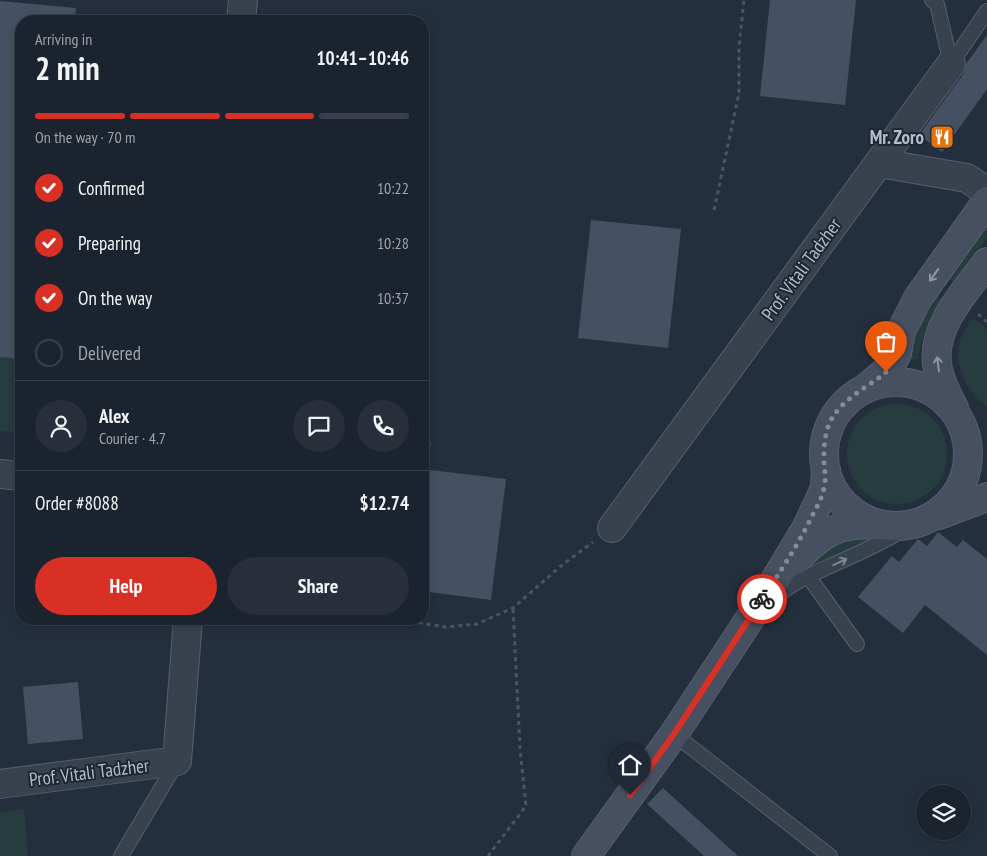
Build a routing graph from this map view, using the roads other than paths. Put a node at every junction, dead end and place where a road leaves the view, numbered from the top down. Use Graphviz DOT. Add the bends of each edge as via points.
graph roads {
  1 [pos="243,0"];
  2 [pos="932,0"];
  3 [pos="987,11"];
  4 [pos="242,15"];
  5 [pos="951,64"];
  6 [pos="878,162"];
  7 [pos="987,192"];
  8 [pos="987,201"];
  9 [pos="987,262"];
  10 [pos="862,390"];
  11 [pos="958,416"];
  12 [pos="987,439"];
  13 [pos="826,471"];
  14 [pos="0,474"];
  15 [pos="15,475"];
  16 [pos="987,497"];
  17 [pos="921,521"];
  18 [pos="878,524"];
  19 [pos="612,528"];
  20 [pos="808,576"];
  21 [pos="774,582"];
  22 [pos="188,625"];
  23 [pos="742,628"];
  24 [pos="858,644"];
  25 [pos="674,734"];
  26 [pos="177,761"];
  27 [pos="0,784"];
  28 [pos="121,856"];
  29 [pos="586,856"];
  30 [pos="830,856"];
  1 -- 4 [label="street"];
  2 -- 5 [label="lane" via="937,4"];
  3 -- 5 [label="lane"];
  5 -- 6 [label="street, Prof. Vitali Tadzher"];
  6 -- 7 [label="street" via="967,178"];
  6 -- 19 [label="street, Prof. Vitali Tadzher"];
  8 -- 10 [label="main road, one-way" via="918,298 901,331 892,363"];
  11 -- 9 [label="main road, one-way" via="937,364 939,335 949,314"];
  10 -- 11 [label="main road" via="879,384 908,383 935,392"];
  10 -- 13 [label="main road" via="849,398 831,420 823,455"];
  11 -- 12 [label="main road" via="972,432"];
  11 -- 17 [label="main road" via="968,437 970,451 964,482 951,501"];
  13 -- 18 [label="main road" via="842,503"];
  13 -- 21 [label="main road" via="820,500"];
  14 -- 15 [label="street"];
  16 -- 17 [label="main road"];
  17 -- 18 [label="main road" via="895,526"];
  20 -- 17 [label="lane, one-way"];
  18 -- 21 [label="main road" via="859,523 831,531 812,544"];
  20 -- 23 [label="lane" via="784,590"];
  20 -- 24 [label="lane"];
  21 -- 23 [label="main road"];
  22 -- 26 [label="street"];
  23 -- 25 [label="main road"];
  25 -- 29 [label="main road"];
  25 -- 30 [label="lane"];
  26 -- 27 [label="street, Prof. Vitali Tadzher"];
  26 -- 28 [label="lane"];
}
